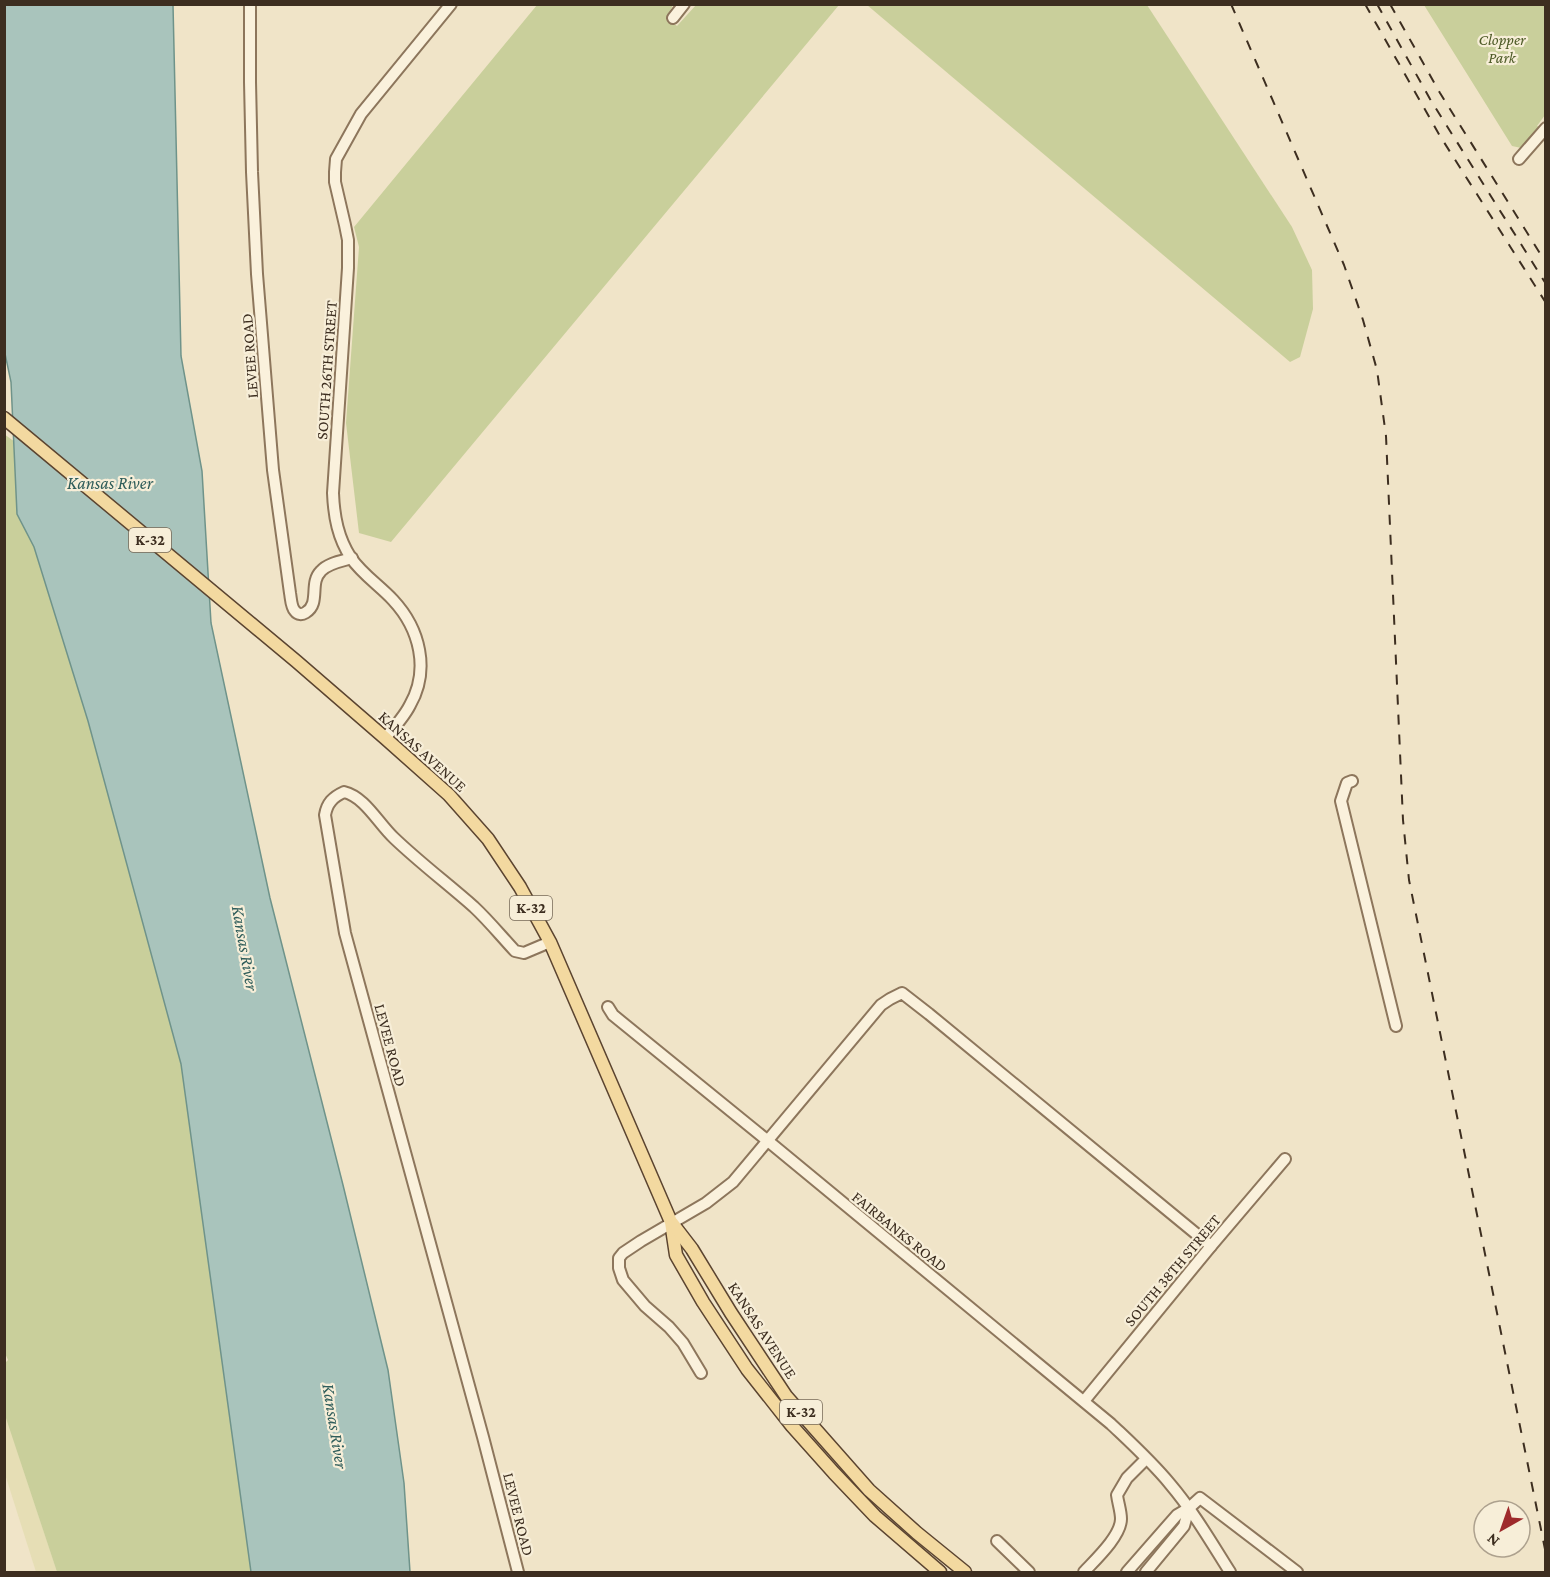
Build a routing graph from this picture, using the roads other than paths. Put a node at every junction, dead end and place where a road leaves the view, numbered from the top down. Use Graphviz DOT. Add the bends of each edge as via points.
graph roads {
  1 [pos="250,4"];
  2 [pos="451,4"];
  3 [pos="684,4"];
  4 [pos="673,18"];
  5 [pos="1545,128"];
  6 [pos="1519,159"];
  7 [pos="4,418"];
  8 [pos="352,558"];
  9 [pos="385,738"];
  10 [pos="1352,781"];
  11 [pos="550,942"];
  12 [pos="608,1007"];
  13 [pos="1396,1026"];
  14 [pos="768,1141"];
  15 [pos="1285,1159"];
  16 [pos="671,1222"];
  17 [pos="1211,1246"];
  18 [pos="701,1373"];
  19 [pos="1084,1401"];
  20 [pos="1146,1459"];
  21 [pos="1189,1508"];
  22 [pos="997,1541"];
  23 [pos="518,1572"];
  24 [pos="940,1572"];
  25 [pos="965,1572"];
  26 [pos="1029,1572"];
  27 [pos="1084,1572"];
  28 [pos="1127,1572"];
  29 [pos="1146,1572"];
  30 [pos="1230,1572"];
  31 [pos="1297,1572"];
  1 -- 8 [label="street, LEVEE ROAD" via="258,286 273,470 295,612 305,613 313,604 318,573"];
  2 -- 8 [label="street, SOUTH 26TH STREET" via="361,114 336,159 335,182 348,240 348,268 333,493 337,527"];
  3 -- 4 [label="street"];
  5 -- 6 [label="street"];
  7 -- 9 [label="main road, KANSAS AVENUE / K-32"];
  8 -- 9 [label="street, SOUTH 26TH STREET" via="403,611 420,653 418,689"];
  9 -- 11 [label="main road, KANSAS AVENUE / K-32" via="449,795 488,839"];
  10 -- 13 [label="street" via="1347,783 1341,801"];
  11 -- 16 [label="main road, KANSAS AVENUE / K-32"];
  11 -- 23 [label="street, LEVEE ROAD" via="524,953 515,951 475,908 392,836 360,800 344,792 331,800 325,815 345,933"];
  12 -- 14 [label="street, FAIRBANKS ROAD"];
  14 -- 16 [label="street" via="721,1193"];
  14 -- 17 [label="street" via="881,1005 903,993"];
  14 -- 19 [label="street, FAIRBANKS ROAD"];
  15 -- 17 [label="street, SOUTH 38TH STREET"];
  16 -- 18 [label="street" via="623,1253 619,1268 632,1291 683,1343"];
  16 -- 24 [label="main road, KANSAS AVENUE / K-32" via="676,1255 747,1369 834,1473 875,1516"];
  16 -- 25 [label="main road, KANSAS AVENUE / K-32" via="692,1248 786,1396 869,1490"];
  17 -- 19 [label="street, SOUTH 38TH STREET"];
  19 -- 20 [label="street, FAIRBANKS ROAD"];
  20 -- 21 [label="street, FAIRBANKS ROAD"];
  20 -- 27 [label="street" via="1117,1495 1122,1517 1114,1538"];
  21 -- 28 [label="street" via="1177,1515"];
  21 -- 29 [label="street" via="1184,1526"];
  21 -- 30 [label="street, FAIRBANKS ROAD"];
  21 -- 31 [label="street" via="1200,1497"];
  22 -- 26 [label="street"];
}
